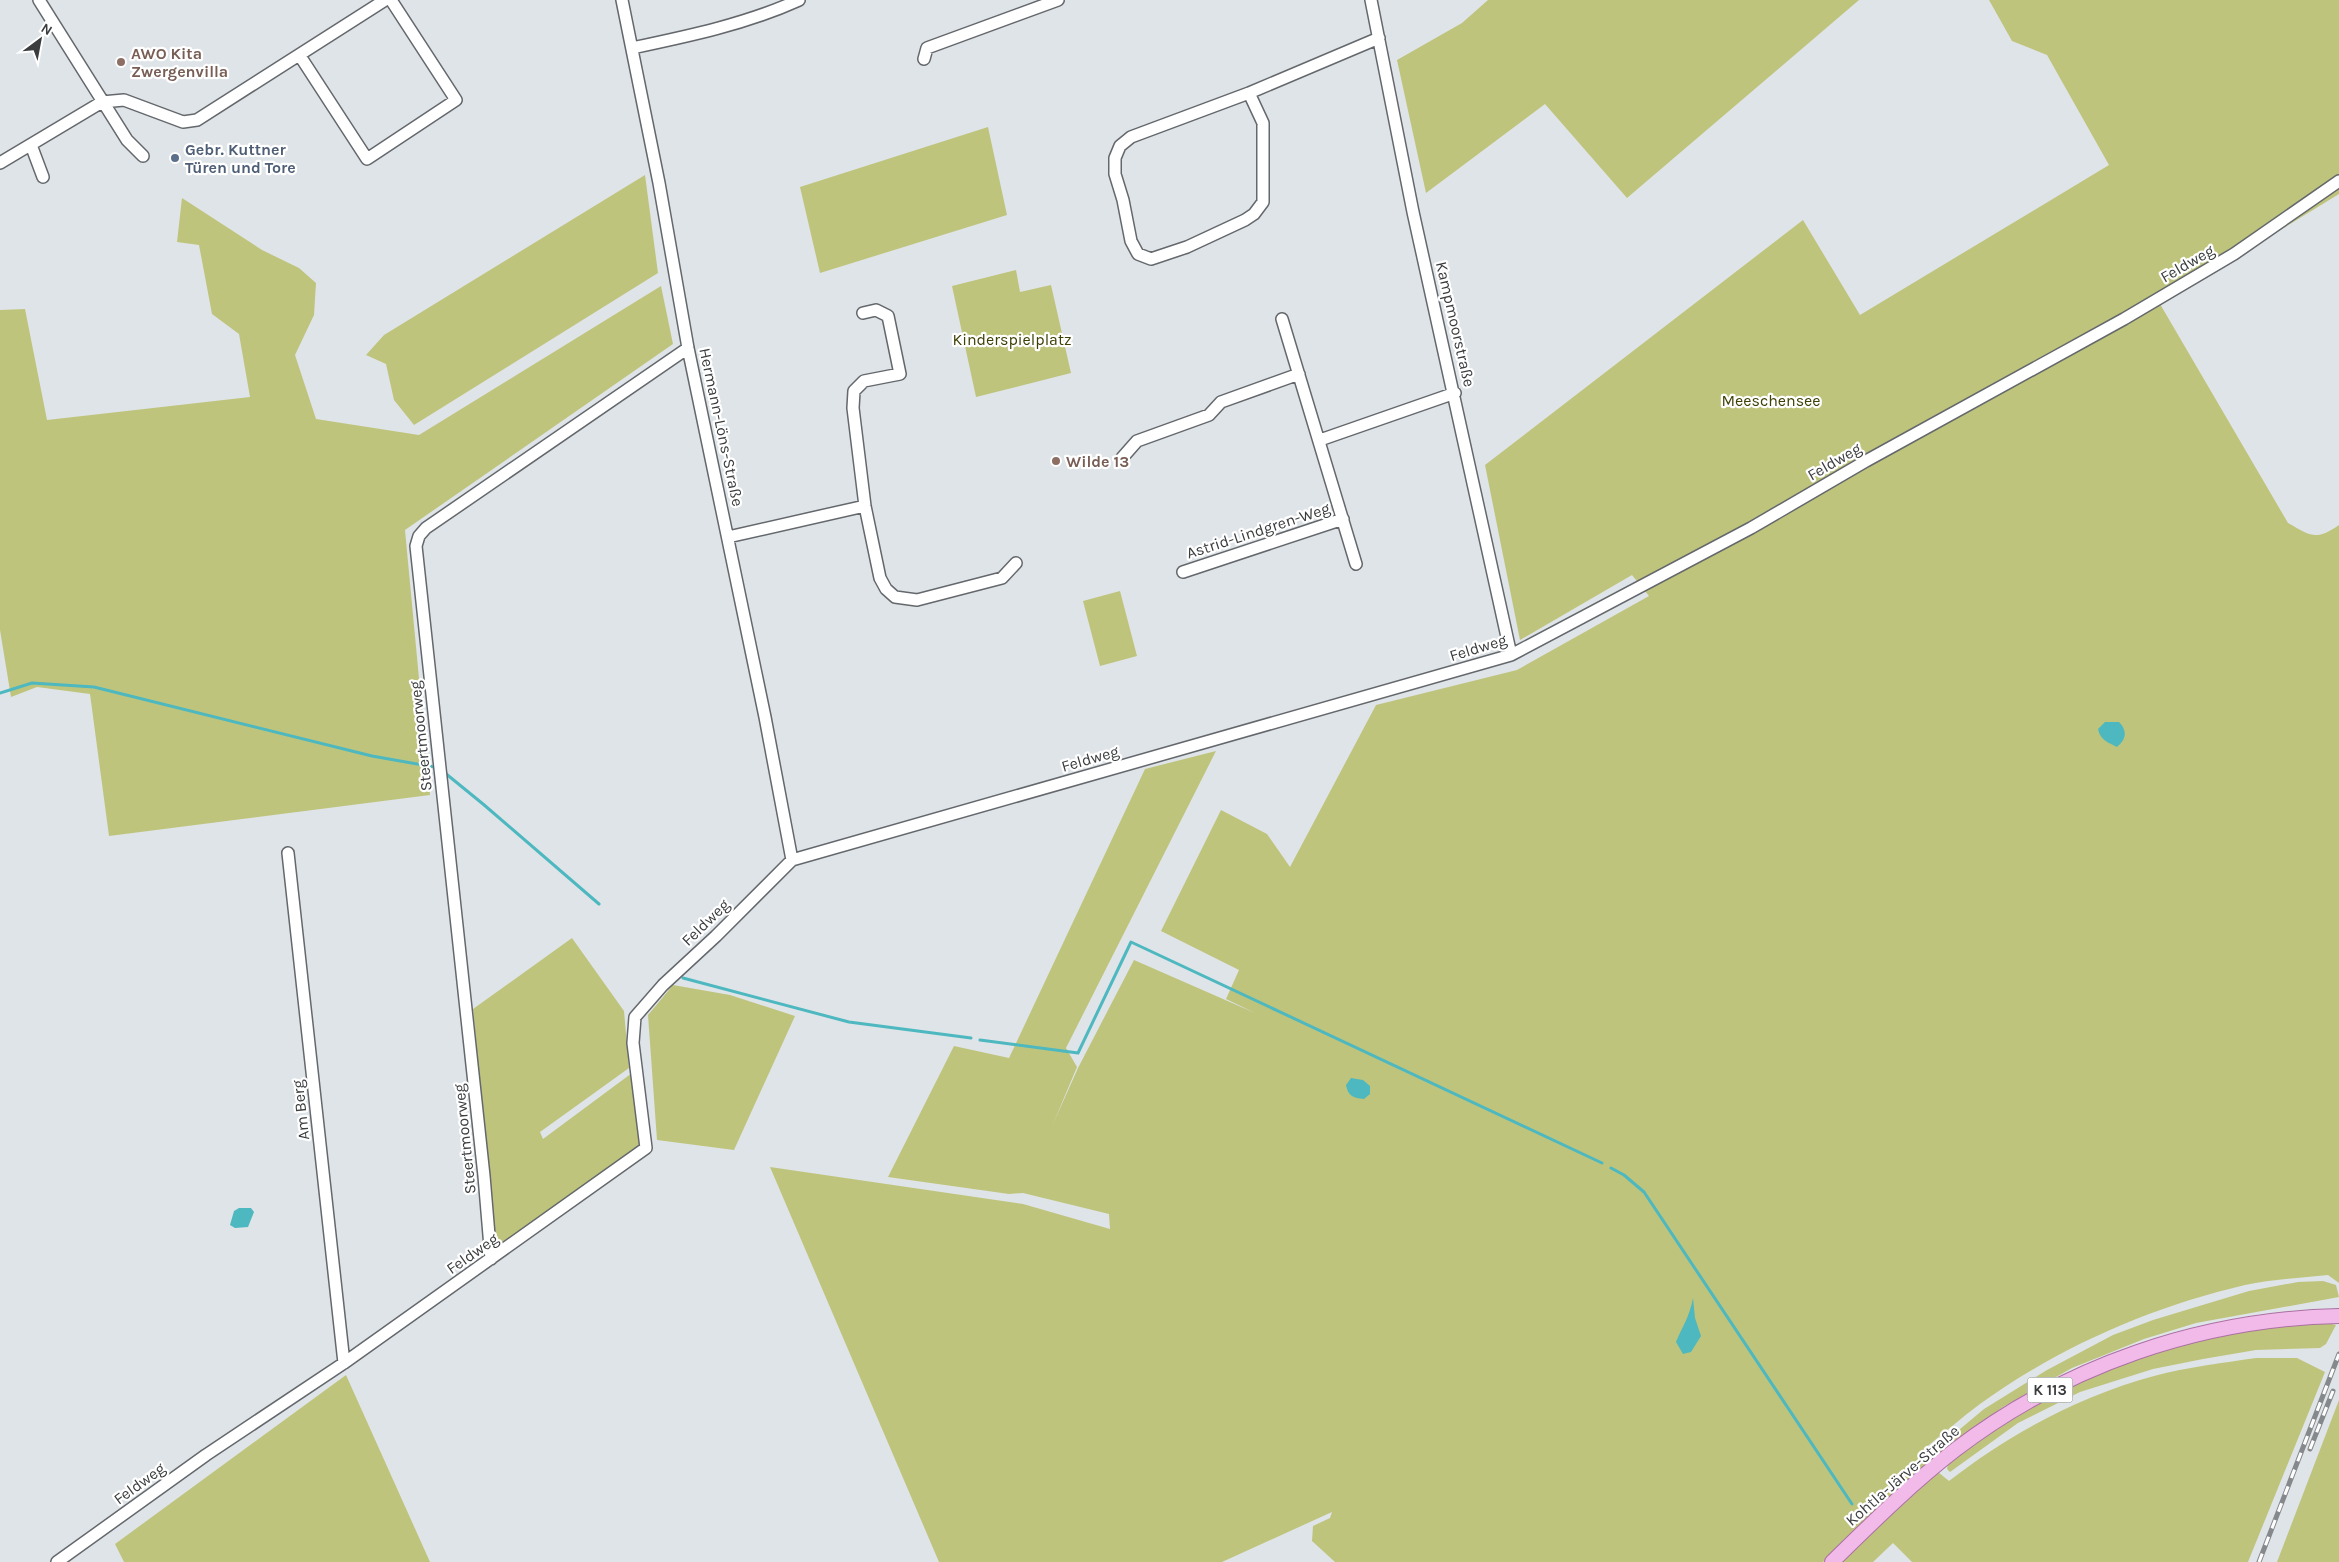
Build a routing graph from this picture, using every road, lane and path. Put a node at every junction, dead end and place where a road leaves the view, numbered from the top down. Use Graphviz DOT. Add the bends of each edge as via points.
graph roads {
  1 [pos="39,0"];
  2 [pos="385,0"];
  3 [pos="391,0"];
  4 [pos="622,0"];
  5 [pos="799,0"];
  6 [pos="1058,0"];
  7 [pos="1371,0"];
  8 [pos="1379,38"];
  9 [pos="632,48"];
  10 [pos="300,56"];
  11 [pos="924,59"];
  12 [pos="1249,93"];
  13 [pos="102,102"];
  14 [pos="31,144"];
  15 [pos="143,156"];
  16 [pos="0,163"];
  17 [pos="43,177"];
  18 [pos="2339,182"];
  19 [pos="863,313"];
  20 [pos="1282,319"];
  21 [pos="688,348"];
  22 [pos="1299,374"];
  23 [pos="1455,393"];
  24 [pos="1320,440"];
  25 [pos="1122,458"];
  26 [pos="865,506"];
  27 [pos="1343,519"];
  28 [pos="728,537"];
  29 [pos="1016,563"];
  30 [pos="1356,564"];
  31 [pos="1183,572"];
  32 [pos="1511,655"];
  33 [pos="288,852"];
  34 [pos="792,860"];
  35 [pos="491,1260"];
  36 [pos="2339,1316"];
  37 [pos="344,1363"];
  38 [pos="57,1562"];
  39 [pos="1832,1562"];
  1 -- 13 [label="street"];
  2 -- 10 [label="street"];
  3 -- 10 [label="street" via="456,100 367,159"];
  4 -- 9 [label="street, Hermann-Löns-Straße"];
  5 -- 9 [label="street" via="738,22"];
  6 -- 11 [label="street" via="928,48"];
  7 -- 8 [label="street, Kampmoorstraße"];
  8 -- 12 [label="street"];
  8 -- 23 [label="street, Kampmoorstraße" via="1413,212"];
  9 -- 21 [label="street, Hermann-Löns-Straße"];
  10 -- 13 [label="street" via="197,120 183,122 124,100"];
  12 -- 12 [label="street" via="1131,137 1120,146 1115,158 1115,174 1131,241 1138,254 1151,259 1187,247 1245,220 1263,202 1263,123"];
  13 -- 14 [label="street"];
  13 -- 15 [label="street"];
  14 -- 16 [label="street"];
  14 -- 17 [label="street"];
  18 -- 32 [label="street, Feldweg" via="2234,254 2124,319 1751,528"];
  19 -- 26 [label="street" via="876,310 888,316 900,374 864,381 854,391 854,424"];
  20 -- 22 [label="street, Astrid-Lindgren-Weg"];
  21 -- 28 [label="street, Hermann-Löns-Straße"];
  21 -- 35 [label="street, Steertmoorweg" via="426,528 419,536"];
  22 -- 24 [label="street, Astrid-Lindgren-Weg"];
  22 -- 25 [label="street" via="1221,402 1209,415 1137,441"];
  23 -- 24 [label="street"];
  23 -- 32 [label="street, Kampmoorstraße"];
  24 -- 27 [label="street, Astrid-Lindgren-Weg"];
  26 -- 28 [label="street"];
  26 -- 29 [label="street" via="880,578 895,597 917,600 1002,578"];
  27 -- 30 [label="street, Astrid-Lindgren-Weg"];
  27 -- 31 [label="street, Astrid-Lindgren-Weg"];
  28 -- 34 [label="street, Hermann-Löns-Straße"];
  32 -- 34 [label="street, Feldweg"];
  33 -- 37 [label="street, Am Berg"];
  34 -- 35 [label="street, Feldweg" via="663,985 635,1017 633,1043 646,1148"];
  35 -- 37 [label="street, Feldweg"];
  36 -- 39 [label="main road, Kohtla-Järve-Straße / K 113" via="2250,1323 2189,1336 2112,1361 2044,1392 1939,1462"];
  37 -- 38 [label="street, Feldweg" via="206,1455"];
}
